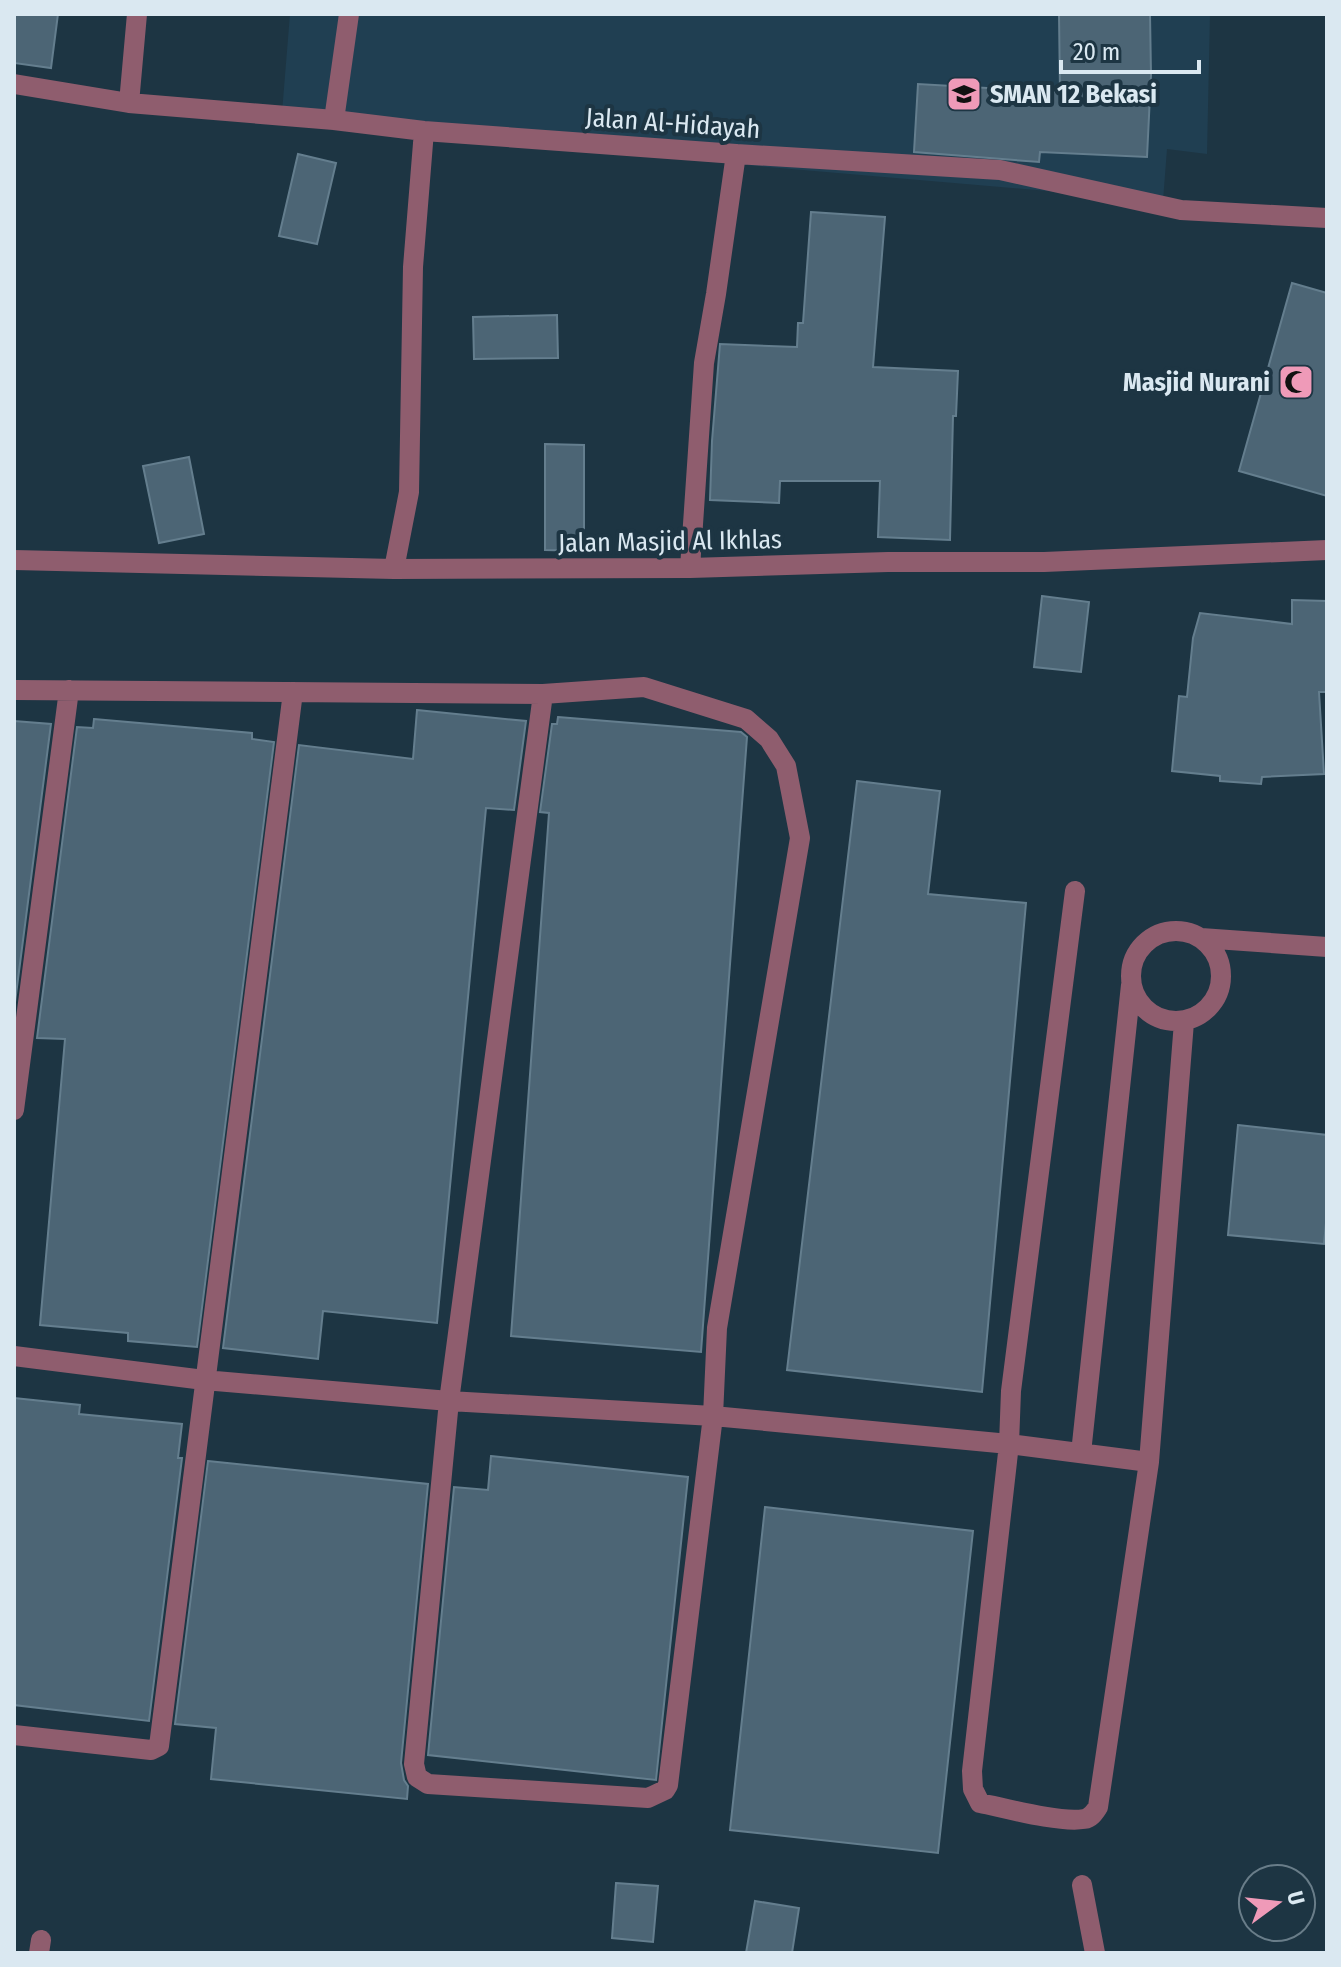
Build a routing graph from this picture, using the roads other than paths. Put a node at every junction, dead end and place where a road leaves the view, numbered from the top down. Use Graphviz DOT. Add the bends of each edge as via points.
graph roads {
  1 [pos="137,14"];
  2 [pos="349,14"];
  3 [pos="14,84"];
  4 [pos="129,103"];
  5 [pos="334,120"];
  6 [pos="424,131"];
  7 [pos="736,154"];
  8 [pos="1327,218"];
  9 [pos="1327,550"];
  10 [pos="14,560"];
  11 [pos="690,568"];
  12 [pos="394,569"];
  13 [pos="14,690"];
  14 [pos="69,690"];
  15 [pos="293,692"];
  16 [pos="543,694"];
  17 [pos="1075,891"];
  18 [pos="1201,938"];
  19 [pos="1327,947"];
  20 [pos="1131,985"];
  21 [pos="1184,1022"];
  22 [pos="14,1110"];
  23 [pos="14,1356"];
  24 [pos="204,1380"];
  25 [pos="449,1401"];
  26 [pos="713,1416"];
  27 [pos="1009,1444"];
  28 [pos="1081,1453"];
  29 [pos="1149,1462"];
  30 [pos="14,1735"];
  31 [pos="1082,1885"];
  32 [pos="1095,1953"];
  1 -- 4 [label="street"];
  2 -- 5 [label="street"];
  3 -- 4 [label="street, Jalan Al-Hidayah"];
  4 -- 5 [label="street, Jalan Al-Hidayah"];
  5 -- 6 [label="street, Jalan Al-Hidayah"];
  6 -- 7 [label="street, Jalan Al-Hidayah"];
  6 -- 12 [label="street" via="413,267 409,492"];
  7 -- 8 [label="street, Jalan Al-Hidayah" via="1000,170 1181,210"];
  7 -- 11 [label="street" via="704,363"];
  9 -- 11 [label="street, Jalan Masjid Al Ikhlas" via="1044,562"];
  10 -- 12 [label="street, Jalan Masjid Al Ikhlas"];
  11 -- 12 [label="street, Jalan Masjid Al Ikhlas"];
  13 -- 14 [label="street"];
  14 -- 15 [label="street"];
  14 -- 22 [label="street"];
  15 -- 16 [label="street"];
  15 -- 24 [label="street"];
  16 -- 25 [label="street"];
  16 -- 26 [label="street" via="644,687 746,719 769,739 786,766 800,838 717,1328"];
  17 -- 27 [label="street" via="1011,1391"];
  18 -- 19 [label="street"];
  18 -- 20 [label="street" via="1166,931 1150,938 1134,959"];
  18 -- 21 [label="street" via="1214,950 1221,986 1214,1003"];
  20 -- 21 [label="street" via="1151,1014"];
  20 -- 28 [label="street"];
  21 -- 29 [label="street"];
  23 -- 24 [label="street"];
  24 -- 25 [label="street"];
  24 -- 30 [label="street" via="159,1746 151,1750"];
  25 -- 26 [label="street"];
  25 -- 26 [label="street" via="414,1764 417,1777 428,1784 648,1798 668,1785"];
  26 -- 27 [label="street"];
  27 -- 28 [label="street"];
  27 -- 29 [label="street" via="973,1789 980,1803 1068,1819 1085,1819 1098,1807"];
  28 -- 29 [label="street"];
  31 -- 32 [label="street"];
}
